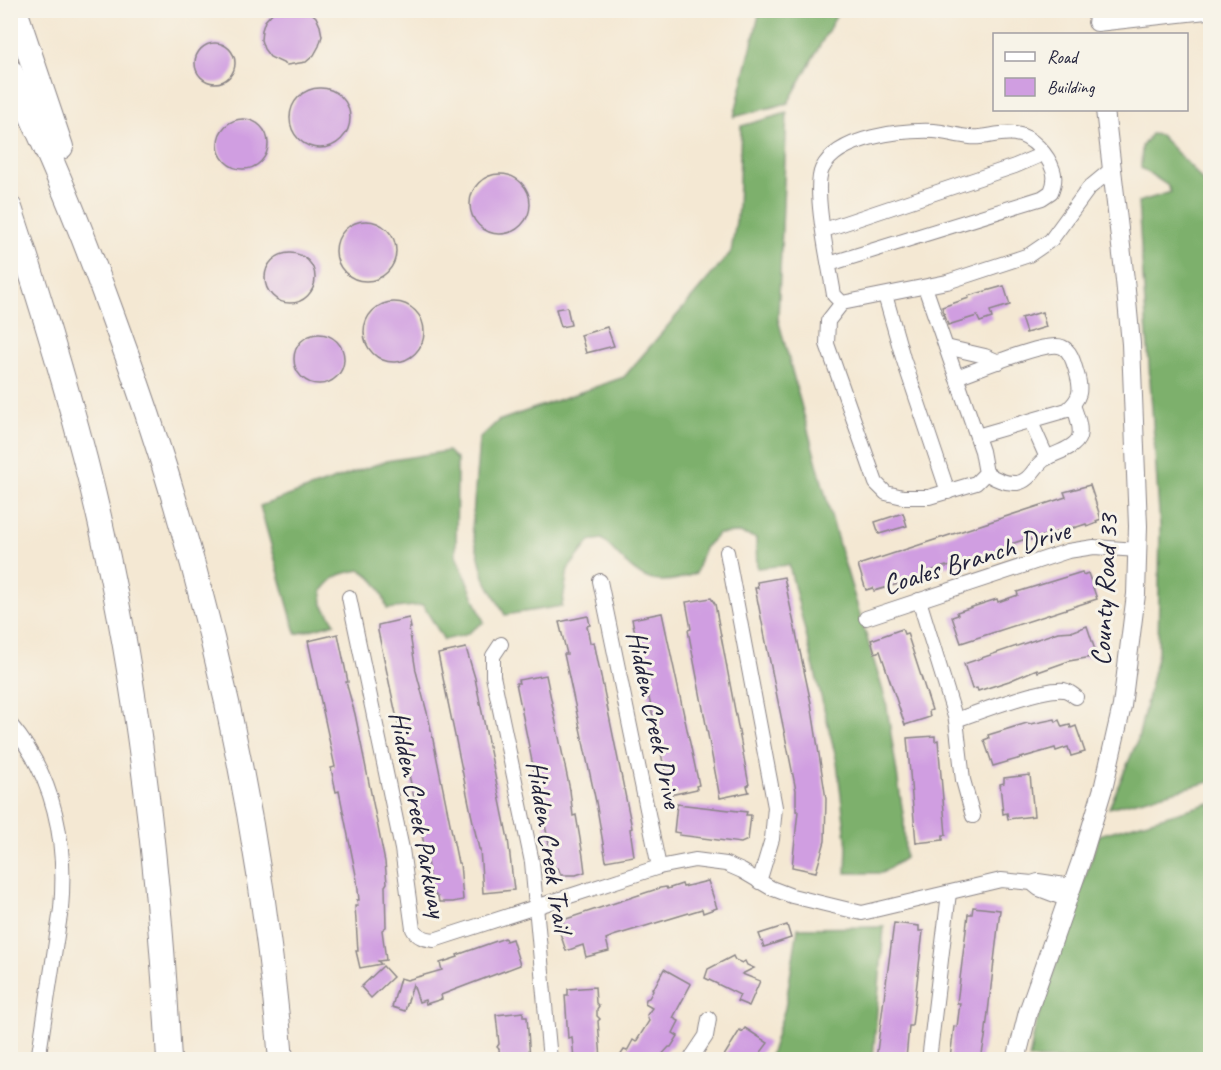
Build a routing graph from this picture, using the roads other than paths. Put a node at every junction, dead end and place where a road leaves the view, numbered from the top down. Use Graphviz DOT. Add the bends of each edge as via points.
graph roads {
  1 [pos="15,10"];
  2 [pos="1206,10"];
  3 [pos="1097,22"];
  4 [pos="10,70"];
  5 [pos="1105,111"];
  6 [pos="1043,154"];
  7 [pos="1112,169"];
  8 [pos="10,208"];
  9 [pos="824,230"];
  10 [pos="829,264"];
  11 [pos="925,287"];
  12 [pos="885,295"];
  13 [pos="842,303"];
  14 [pos="946,347"];
  15 [pos="999,362"];
  16 [pos="956,378"];
  17 [pos="137,381"];
  18 [pos="1073,405"];
  19 [pos="1031,422"];
  20 [pos="977,436"];
  21 [pos="1047,458"];
  22 [pos="986,473"];
  23 [pos="948,492"];
  24 [pos="1138,550"];
  25 [pos="727,552"];
  26 [pos="600,581"];
  27 [pos="349,597"];
  28 [pos="919,600"];
  29 [pos="866,618"];
  30 [pos="501,644"];
  31 [pos="1076,697"];
  32 [pos="956,720"];
  33 [pos="10,724"];
  34 [pos="973,816"];
  35 [pos="659,867"];
  36 [pos="759,882"];
  37 [pos="949,893"];
  38 [pos="1070,893"];
  39 [pos="537,907"];
  40 [pos="709,1019"];
  41 [pos="38,1059"];
  42 [pos="169,1059"];
  43 [pos="281,1059"];
  44 [pos="550,1059"];
  45 [pos="690,1059"];
  46 [pos="929,1059"];
  47 [pos="1016,1059"];
  1 -- 17 [label="highway"];
  2 -- 3 [label="street"];
  4 -- 17 [label="highway" via="76,218"];
  5 -- 7 [label="street, County Road 33"];
  6 -- 9 [label="street"];
  6 -- 9 [label="street" via="1027,138 1015,134 973,138 935,131 888,132 846,147 821,170 819,194"];
  6 -- 10 [label="street" via="1054,171 1054,183 1051,192 1042,198"];
  7 -- 11 [label="street" via="1089,188 1062,227 1040,249"];
  7 -- 24 [label="street, County Road 33" via="1131,344"];
  8 -- 42 [label="highway" via="58,356 81,443 125,645 159,896"];
  9 -- 10 [label="street"];
  10 -- 13 [label="street" via="834,295"];
  11 -- 12 [label="street"];
  11 -- 14 [label="street"];
  12 -- 13 [label="street"];
  12 -- 23 [label="street"];
  13 -- 23 [label="street" via="828,321 827,344 876,483 886,492 903,497"];
  14 -- 15 [label="street"];
  14 -- 16 [label="street"];
  15 -- 16 [label="street"];
  15 -- 18 [label="street" via="1050,346 1062,347 1071,353 1079,381 1080,396"];
  16 -- 20 [label="street"];
  17 -- 43 [label="highway" via="188,544 229,712 262,896"];
  18 -- 19 [label="street"];
  18 -- 21 [label="street" via="1079,427 1076,443"];
  19 -- 20 [label="street"];
  19 -- 21 [label="street"];
  20 -- 22 [label="street"];
  21 -- 22 [label="street" via="1026,479 1016,483 998,481"];
  22 -- 23 [label="street" via="976,483"];
  24 -- 28 [label="street, Coales Branch Drive" via="1068,551"];
  24 -- 38 [label="street, County Road 33" via="1122,706 1104,785"];
  25 -- 36 [label="street" via="775,807 772,839"];
  26 -- 35 [label="street, Hidden Creek Drive"];
  27 -- 39 [label="street, Hidden Creek Parkway" via="402,849 415,933 434,940"];
  28 -- 29 [label="street, Coales Branch Drive"];
  28 -- 32 [label="street"];
  30 -- 39 [label="street, Hidden Creek Trail" via="493,656 493,676 530,846"];
  31 -- 32 [label="street" via="1068,690 1055,690"];
  32 -- 34 [label="street" via="963,780"];
  33 -- 41 [label="street" via="29,748 46,781 62,850 61,909"];
  35 -- 36 [label="street, Hidden Creek Parkway" via="695,860 726,864"];
  35 -- 39 [label="street, Hidden Creek Parkway"];
  36 -- 37 [label="street, Hidden Creek Parkway" via="792,896 862,912"];
  37 -- 38 [label="street, Hidden Creek Parkway" via="1001,880 1038,881"];
  37 -- 46 [label="street"];
  38 -- 47 [label="street, County Road 33" via="1028,1012"];
  39 -- 44 [label="street, Hidden Creek Trail"];
  40 -- 45 [label="street" via="706,1036"];
}
